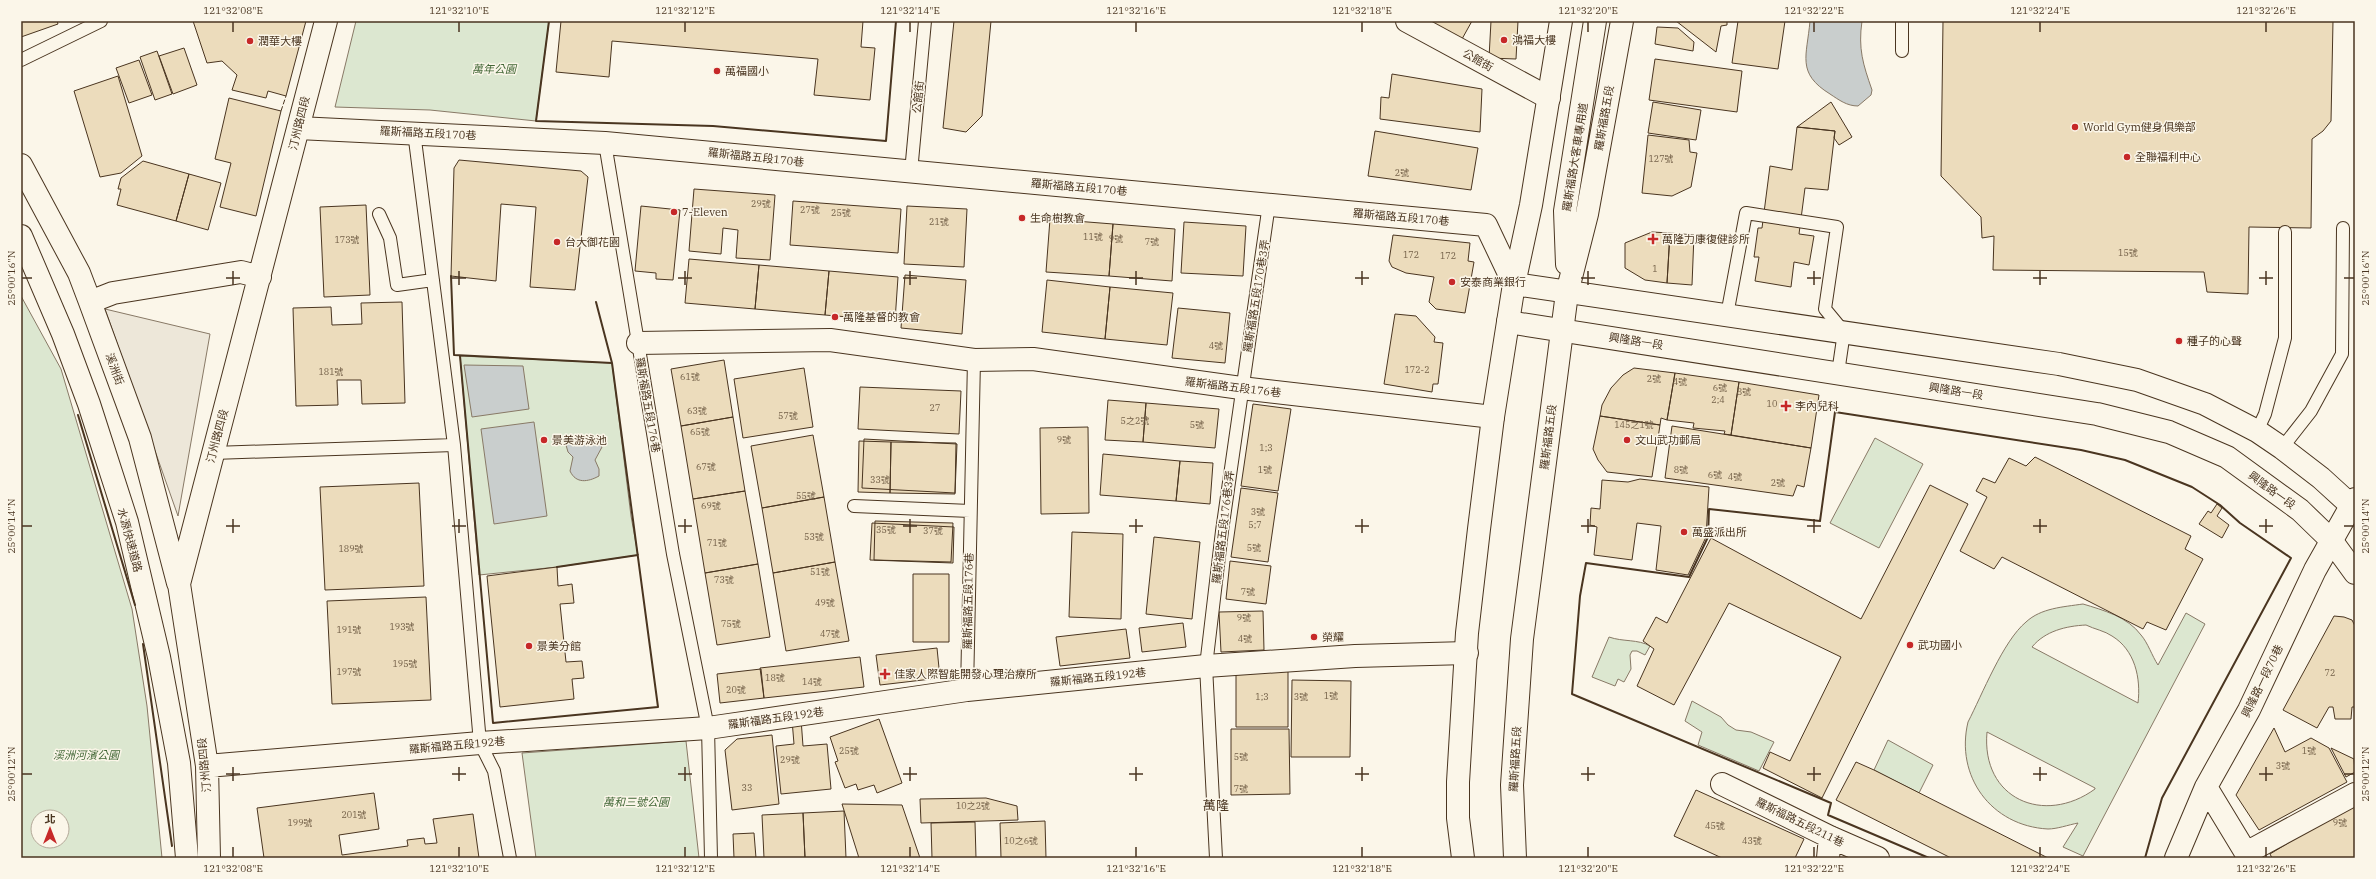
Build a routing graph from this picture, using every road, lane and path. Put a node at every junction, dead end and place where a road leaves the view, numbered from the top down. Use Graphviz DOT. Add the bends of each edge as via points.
graph roads {
  1 [pos="101,21"];
  2 [pos="326,21"];
  3 [pos="925,21"];
  4 [pos="1407,21"];
  5 [pos="1561,21"];
  6 [pos="1596,21"];
  7 [pos="1622,21"];
  8 [pos="1902,21"];
  9 [pos="1902,51"];
  10 [pos="21,60"];
  11 [pos="1549,98"];
  12 [pos="298,128"];
  13 [pos="414,132"];
  14 [pos="606,143"];
  15 [pos="21,165"];
  16 [pos="911,172"];
  17 [pos="1269,204"];
  18 [pos="379,214"];
  19 [pos="2343,228"];
  20 [pos="2285,232"];
  21 [pos="21,236"];
  22 [pos="21,245"];
  23 [pos="260,277"];
  24 [pos="433,280"];
  25 [pos="1514,284"];
  26 [pos="1567,293"];
  27 [pos="90,302"];
  28 [pos="1727,315"];
  29 [pos="1508,322"];
  30 [pos="1564,330"];
  31 [pos="1844,332"];
  32 [pos="638,343"];
  33 [pos="974,360"];
  34 [pos="1838,373"];
  35 [pos="1241,388"];
  36 [pos="1493,417"];
  37 [pos="2257,431"];
  38 [pos="454,445"];
  39 [pos="2282,448"];
  40 [pos="213,453"];
  41 [pos="2354,505"];
  42 [pos="854,506"];
  43 [pos="970,511"];
  44 [pos="2331,540"];
  45 [pos="2355,572"];
  46 [pos="178,584"];
  47 [pos="1467,654"];
  48 [pos="1206,666"];
  49 [pos="966,690"];
  50 [pos="708,728"];
  51 [pos="480,743"];
  52 [pos="207,766"];
  53 [pos="1722,784"];
  54 [pos="2206,787"];
  55 [pos="2355,794"];
  56 [pos="1829,848"];
  57 [pos="2248,856"];
  58 [pos="185,858"];
  59 [pos="208,858"];
  60 [pos="510,858"];
  61 [pos="711,858"];
  62 [pos="1216,858"];
  63 [pos="1462,858"];
  64 [pos="1515,858"];
  65 [pos="1878,858"];
  66 [pos="2176,858"];
  1 -- 10 [label="lane"];
  2 -- 12 [label="main road, 汀州路四段"];
  3 -- 16 [label="lane, 公館街"];
  4 -- 11 [label="main road, 公館街"];
  5 -- 11 [label="main road"];
  6 -- 26 [label="main road, 羅斯福路大客車專用道" via="1565,211"];
  7 -- 26 [label="main road, 羅斯福路五段" via="1587,214"];
  8 -- 9 [label="lane"];
  11 -- 25 [label="main road" via="1531,205"];
  12 -- 13 [label="main road, 羅斯福路五段170巷"];
  12 -- 23 [label="main road, 汀州路四段"];
  13 -- 14 [label="main road, 羅斯福路五段170巷"];
  13 -- 24 [label="lane"];
  14 -- 16 [label="main road, 羅斯福路五段170巷"];
  14 -- 32 [label="lane"];
  15 -- 27 [label="main road, 溪洲街" via="78,273"];
  16 -- 17 [label="main road, 羅斯福路五段170巷"];
  17 -- 25 [label="main road, 羅斯福路五段170巷" via="1486,225"];
  17 -- 35 [label="lane, 羅斯福路五段170巷3弄"];
  18 -- 24 [label="lane" via="390,238 397,285"];
  19 -- 39 [label="lane" via="2342,354 2312,411"];
  20 -- 37 [label="lane" via="2286,338 2265,414"];
  21 -- 58 [label="main road, 水源快速道路" via="63,334 89,404 126,522 159,658 179,763"];
  22 -- 58 [label="main road, 水源快速道路" via="62,335 139,574 164,690"];
  23 -- 27 [label="main road" via="241,272 113,293"];
  23 -- 40 [label="main road, 汀州路四段"];
  24 -- 38 [label="lane"];
  25 -- 26 [label="main road"];
  25 -- 29 [label="main road"];
  26 -- 28 [label="main road"];
  26 -- 30 [label="main road, 羅斯福路五段"];
  27 -- 46 [label="main road, 溪洲街" via="140,438"];
  28 -- 31 [label="main road"];
  28 -- 31 [label="lane" via="1746,213 1837,227 1825,310"];
  29 -- 30 [label="main road, 興隆路一段"];
  29 -- 36 [label="main road"];
  30 -- 34 [label="main road, 興隆路一段"];
  30 -- 64 [label="main road, 羅斯福路五段" via="1522,639 1512,785"];
  31 -- 34 [label="lane"];
  31 -- 37 [label="main road" via="2059,364 2138,380 2205,404"];
  32 -- 33 [label="main road, 羅斯福路五段176巷" via="830,340"];
  32 -- 50 [label="lane, 羅斯福路五段176巷" via="673,554"];
  33 -- 35 [label="main road, 羅斯福路五段176巷" via="1033,359"];
  33 -- 43 [label="lane, 羅斯福路五段176巷"];
  34 -- 44 [label="main road, 興隆路一段" via="2097,414 2169,432 2226,457 2300,510"];
  35 -- 36 [label="main road, 羅斯福路五段176巷"];
  35 -- 48 [label="lane, 羅斯福路五段176巷3弄"];
  36 -- 47 [label="main road"];
  37 -- 39 [label="main road"];
  38 -- 40 [label="lane"];
  38 -- 51 [label="lane"];
  39 -- 41 [label="main road"];
  40 -- 46 [label="main road, 汀州路四段"];
  41 -- 44 [label="main road, 興隆路一段70巷"];
  42 -- 43 [label="lane"];
  43 -- 49 [label="lane, 羅斯福路五段176巷"];
  44 -- 45 [label="main road, 興隆路一段"];
  44 -- 54 [label="main road, 興隆路一段70巷" via="2249,710"];
  46 -- 52 [label="main road, 汀州路四段"];
  47 -- 48 [label="main road, 羅斯福路五段192巷" via="1355,656"];
  47 -- 63 [label="main road" via="1458,782"];
  48 -- 49 [label="main road, 羅斯福路五段192巷"];
  48 -- 62 [label="lane, 羅斯福路五段176巷3弄"];
  49 -- 50 [label="main road, 羅斯福路五段192巷"];
  50 -- 51 [label="main road, 羅斯福路五段192巷"];
  50 -- 61 [label="lane"];
  51 -- 52 [label="main road, 羅斯福路五段192巷"];
  51 -- 60 [label="lane" via="494,771"];
  52 -- 59 [label="main road, 汀州路四段"];
  53 -- 56 [label="main road, 羅斯福路五段211巷"];
  54 -- 57 [label="main road"];
  54 -- 66 [label="main road, 興隆路一段70巷"];
  55 -- 57 [label="main road"];
  56 -- 65 [label="main road, 羅斯福路五段211巷"];
}
